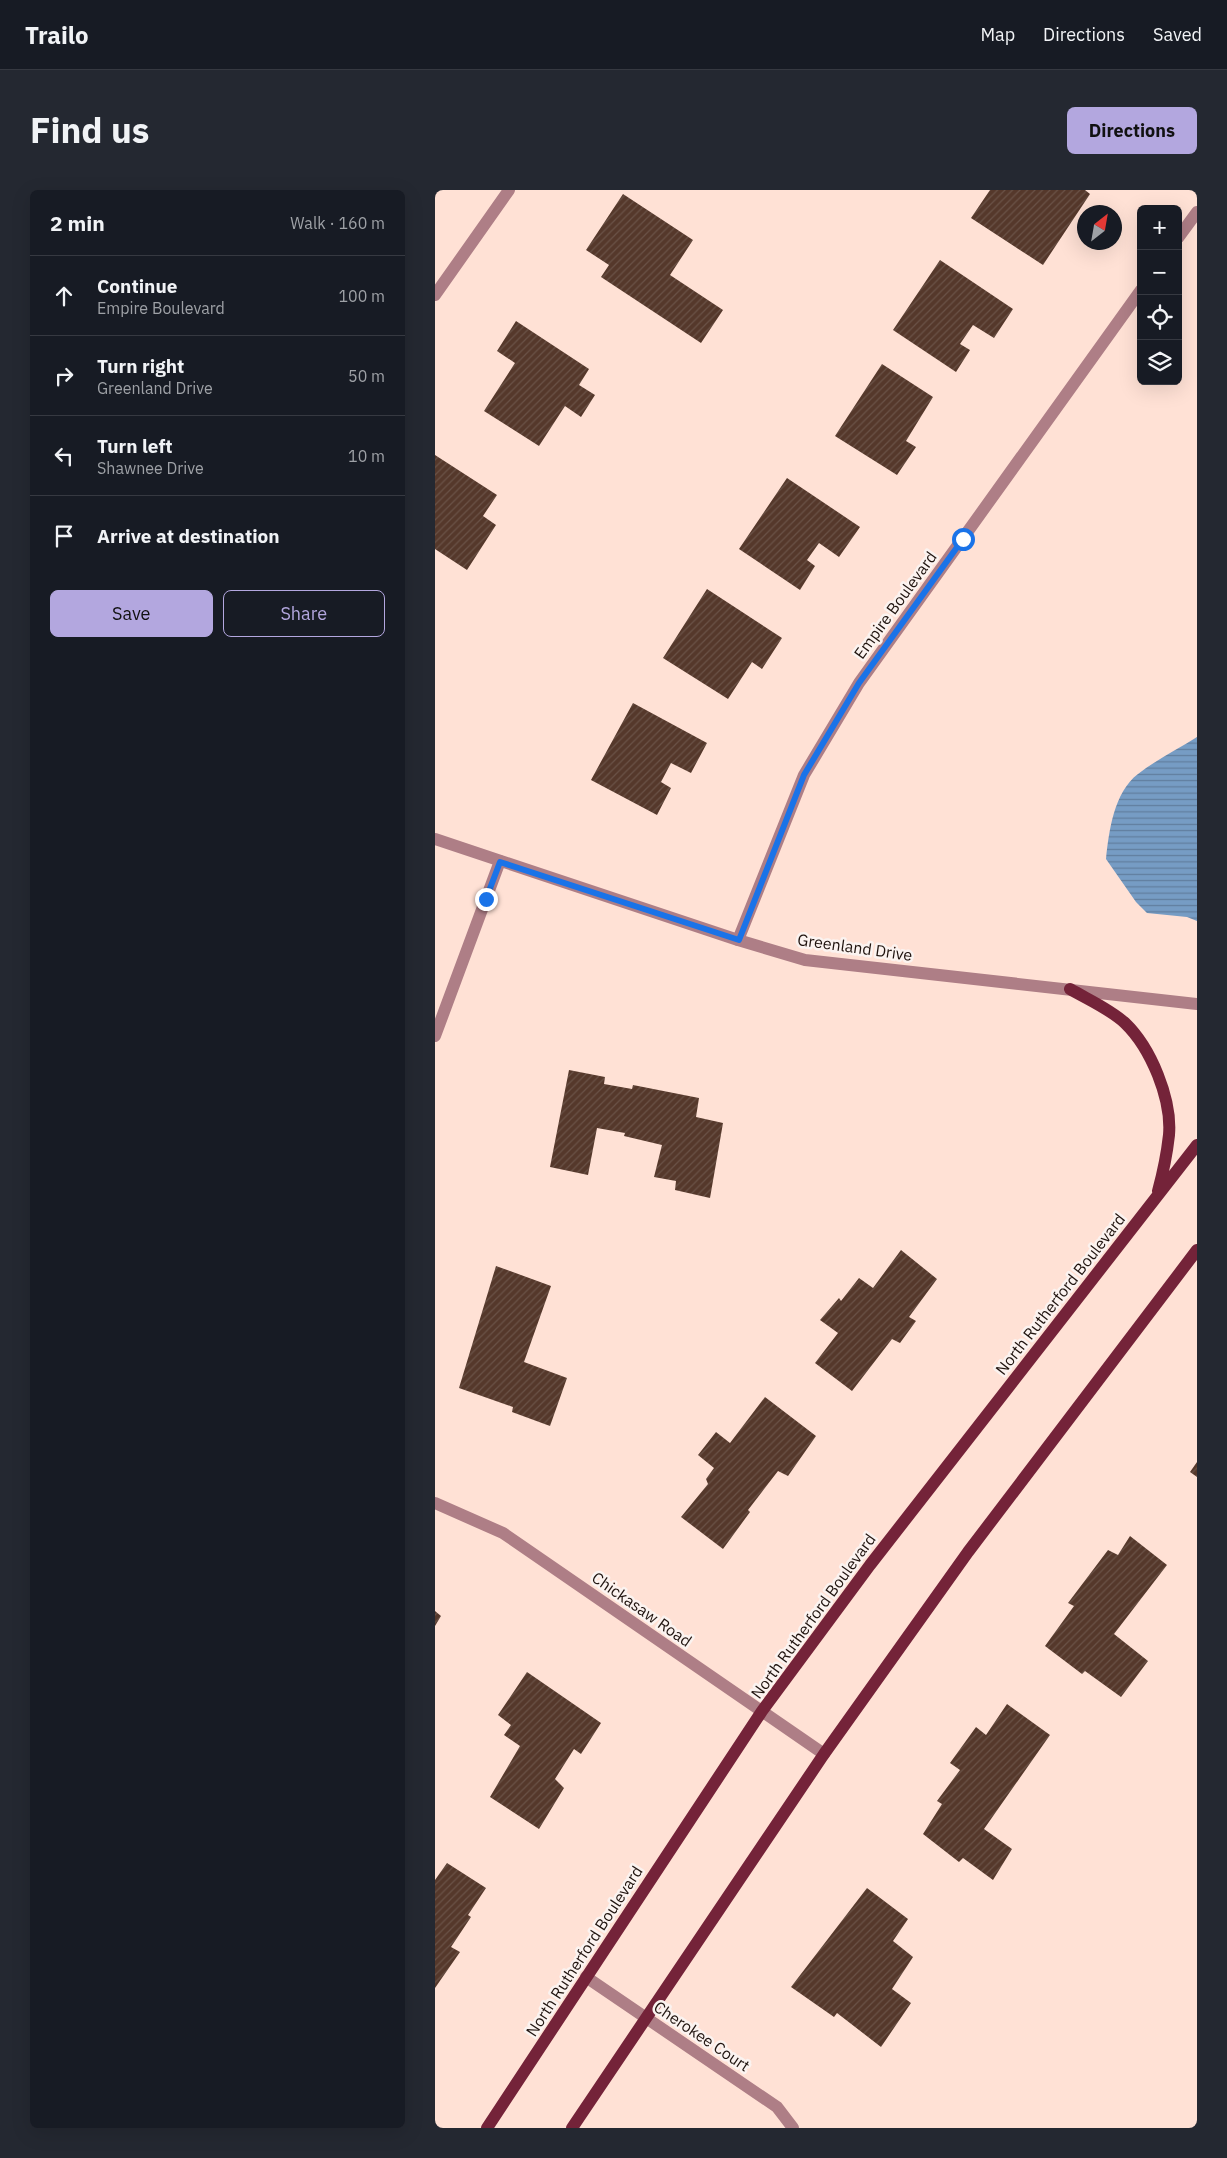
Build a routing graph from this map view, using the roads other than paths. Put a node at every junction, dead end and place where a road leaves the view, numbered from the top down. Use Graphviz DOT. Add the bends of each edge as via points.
graph roads {
  1 [pos="509,190"];
  2 [pos="1197,212"];
  3 [pos="1182,233"];
  4 [pos="435,295"];
  5 [pos="1137,295"];
  6 [pos="435,839"];
  7 [pos="500,862"];
  8 [pos="739,940"];
  9 [pos="1070,989"];
  10 [pos="1197,1004"];
  11 [pos="435,1036"];
  12 [pos="1197,1145"];
  13 [pos="1156,1197"];
  14 [pos="1197,1250"];
  15 [pos="435,1503"];
  16 [pos="762,1711"];
  17 [pos="824,1754"];
  18 [pos="586,1977"];
  19 [pos="646,2017"];
  20 [pos="487,2128"];
  21 [pos="572,2128"];
  22 [pos="793,2128"];
  1 -- 4 [label="street"];
  2 -- 3 [label="street"];
  5 -- 8 [label="street, Empire Boulevard" via="859,683 804,775"];
  6 -- 7 [label="street, Greenland Drive"];
  7 -- 8 [label="street, Greenland Drive"];
  7 -- 11 [label="street"];
  8 -- 9 [label="street, Greenland Drive" via="805,960"];
  9 -- 10 [label="street, Greenland Drive"];
  9 -- 13 [label="main road" via="1125,1023 1152,1061 1163,1091 1169,1133"];
  12 -- 13 [label="main road, North Rutherford Boulevard"];
  13 -- 16 [label="main road, North Rutherford Boulevard" via="870,1565"];
  14 -- 17 [label="main road" via="969,1552"];
  15 -- 16 [label="street, Chickasaw Road" via="503,1533"];
  16 -- 17 [label="street, Chickasaw Road"];
  16 -- 18 [label="main road, North Rutherford Boulevard"];
  17 -- 19 [label="main road"];
  18 -- 19 [label="street, Cherokee Court"];
  18 -- 20 [label="main road, North Rutherford Boulevard"];
  19 -- 21 [label="main road"];
  19 -- 22 [label="street, Cherokee Court" via="777,2107"];
}
